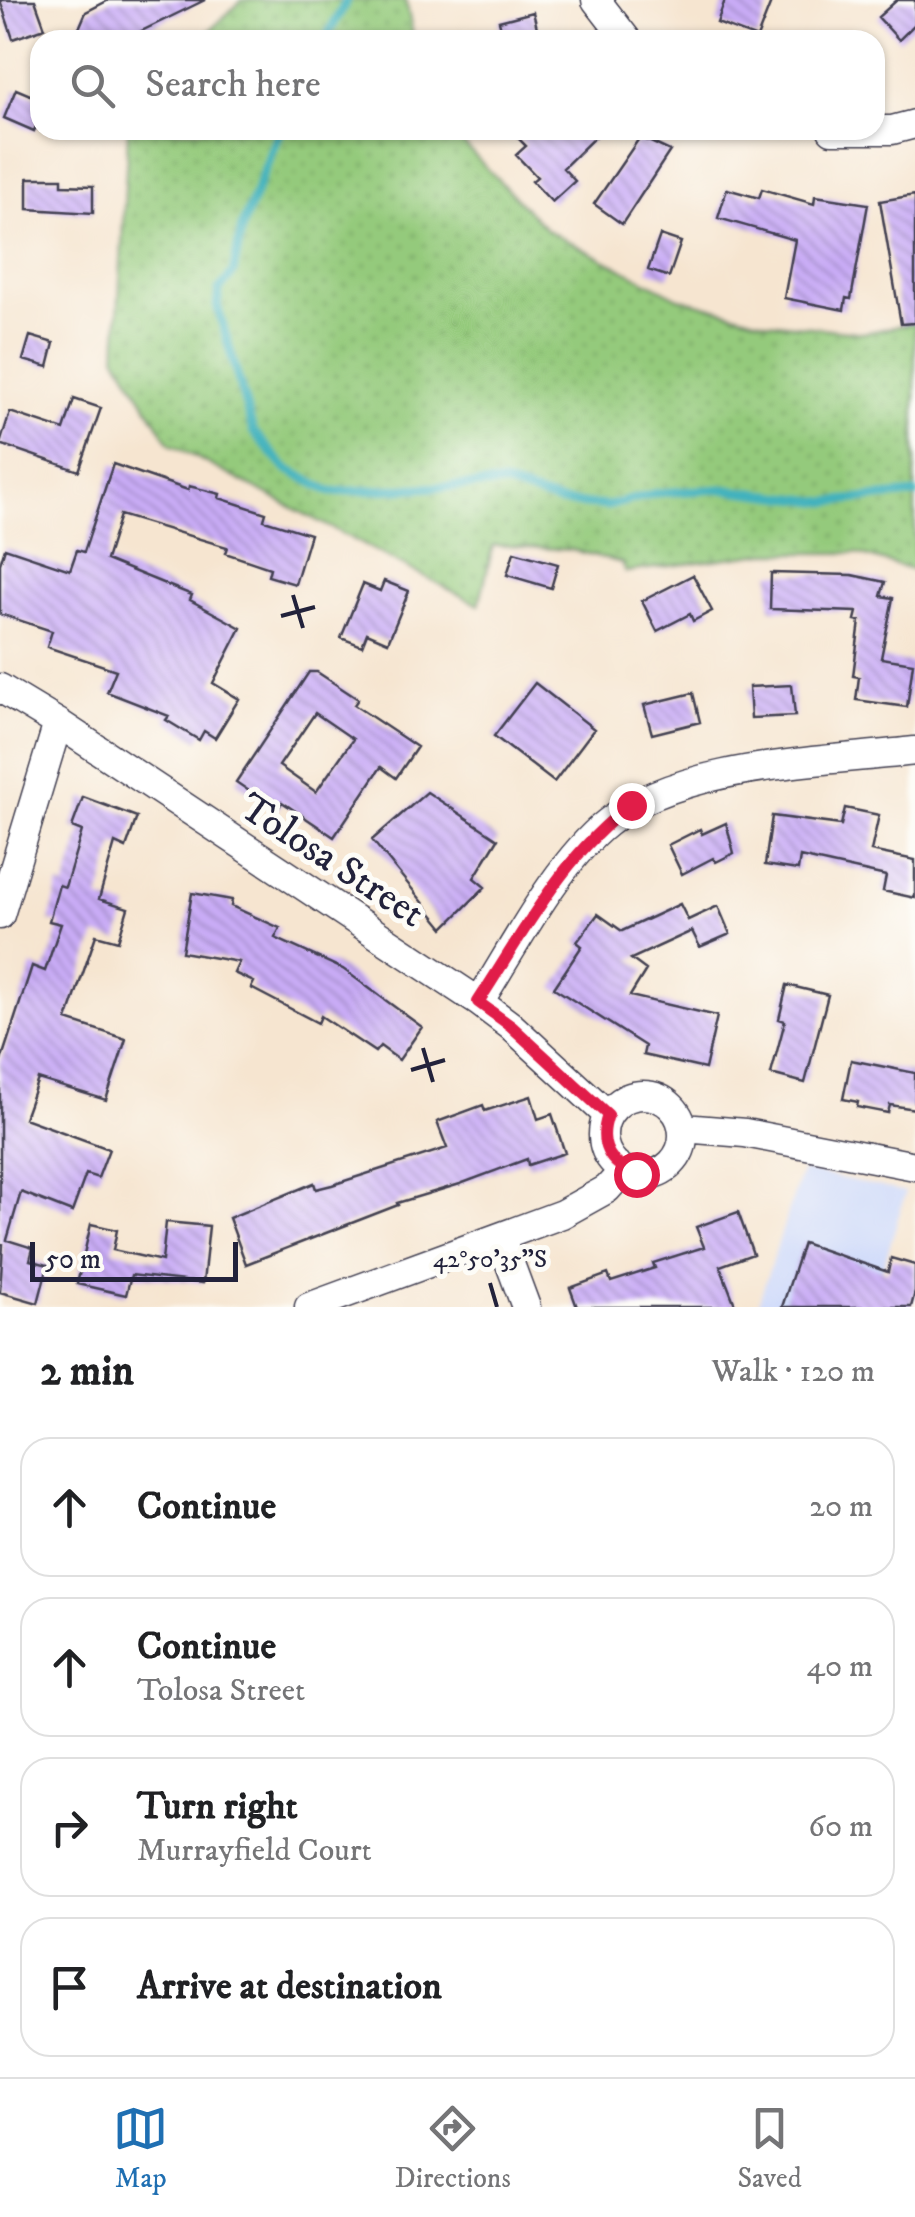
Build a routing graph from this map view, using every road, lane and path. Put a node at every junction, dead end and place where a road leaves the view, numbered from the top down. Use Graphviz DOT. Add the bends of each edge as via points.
graph roads {
  1 [pos="596,0"];
  2 [pos="619,30"];
  3 [pos="915,124"];
  4 [pos="885,130"];
  5 [pos="0,688"];
  6 [pos="58,723"];
  7 [pos="915,751"];
  8 [pos="0,915"];
  9 [pos="478,1002"];
  10 [pos="608,1115"];
  11 [pos="683,1128"];
  12 [pos="915,1166"];
  13 [pos="624,1170"];
  14 [pos="500,1237"];
  15 [pos="309,1307"];
  16 [pos="526,1307"];
  1 -- 2 [label="street"];
  3 -- 4 [label="street"];
  5 -- 6 [label="street, Tolosa Street"];
  6 -- 8 [label="street"];
  6 -- 9 [label="street, Tolosa Street"];
  7 -- 9 [label="street" via="727,774 631,805 563,872"];
  9 -- 10 [label="street, Tolosa Street"];
  10 -- 11 [label="street" via="626,1098 650,1095 672,1106"];
  10 -- 13 [label="street" via="607,1152"];
  11 -- 12 [label="street" via="745,1133"];
  11 -- 13 [label="street" via="671,1164 648,1175"];
  13 -- 14 [label="street" via="588,1202"];
  14 -- 15 [label="street"];
  14 -- 16 [label="street"];
}
